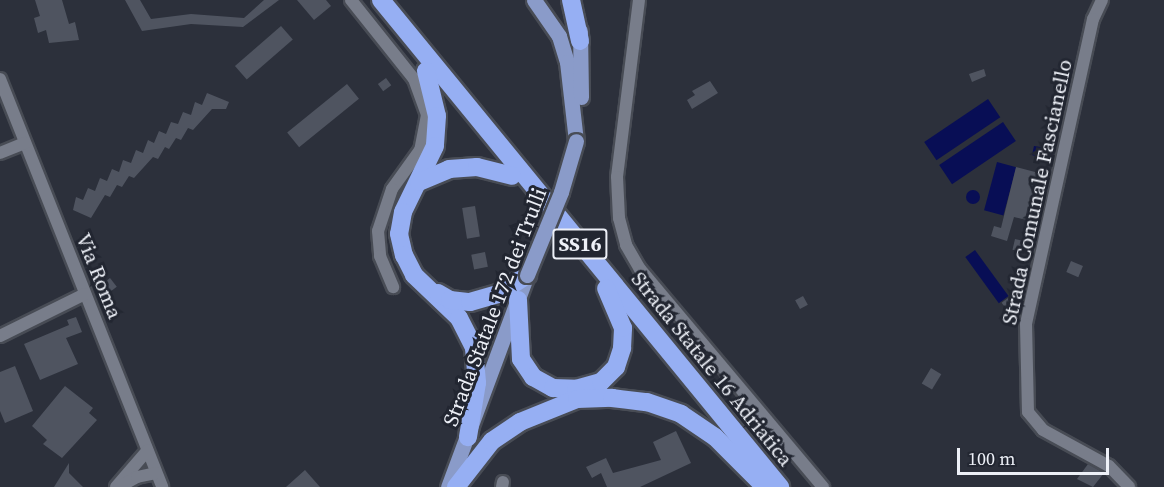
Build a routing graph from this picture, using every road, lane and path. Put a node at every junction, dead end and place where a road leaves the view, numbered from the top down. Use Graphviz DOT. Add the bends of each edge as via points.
graph roads {
  1 [pos="351,0"];
  2 [pos="381,0"];
  3 [pos="388,0"];
  4 [pos="534,0"];
  5 [pos="572,0"];
  6 [pos="578,0"];
  7 [pos="639,0"];
  8 [pos="1102,0"];
  9 [pos="366,7"];
  10 [pos="580,40"];
  11 [pos="426,71"];
  12 [pos="0,79"];
  13 [pos="450,86"];
  14 [pos="576,141"];
  15 [pos="26,142"];
  16 [pos="0,153"];
  17 [pos="512,176"];
  18 [pos="419,182"];
  19 [pos="527,275"];
  20 [pos="393,287"];
  21 [pos="428,288"];
  22 [pos="606,288"];
  23 [pos="85,294"];
  24 [pos="518,300"];
  25 [pos="0,336"];
  26 [pos="468,437"];
  27 [pos="147,451"];
  28 [pos="156,473"];
  29 [pos="118,487"];
  30 [pos="162,487"];
  31 [pos="448,487"];
  32 [pos="456,487"];
  33 [pos="766,487"];
  34 [pos="780,487"];
  35 [pos="823,487"];
  36 [pos="1129,487"];
  1 -- 9 [label="street"];
  2 -- 13 [label="highway, Strada Statale 16 Adriatica / SS16"];
  3 -- 13 [label="highway"];
  4 -- 14 [label="main road" via="559,36 567,62"];
  5 -- 10 [label="highway"];
  6 -- 10 [label="main road, Strada Statale 172 dei Trulli"];
  7 -- 35 [label="street" via="617,177 619,218 626,245 640,269"];
  8 -- 36 [label="street, Strada Comunale Fascianello" via="1094,19 1026,324 1028,412 1043,430 1109,466"];
  9 -- 11 [label="highway, Strada Statale 16 Adriatica / SS16"];
  9 -- 20 [label="street" via="414,79 428,115 420,150 392,189 378,231 380,256"];
  10 -- 14 [label="main road, Strada Statale 172 dei Trulli" via="581,110"];
  11 -- 17 [label="highway, Strada Statale 16 Adriatica / SS16"];
  11 -- 18 [label="highway" via="437,116 435,146"];
  12 -- 15 [label="street, Via Roma"];
  13 -- 34 [label="highway, Strada Statale 16 Adriatica / SS16"];
  14 -- 19 [label="main road, Strada Statale 172 dei Trulli, bridge" via="561,192"];
  15 -- 16 [label="street"];
  15 -- 23 [label="street, Via Roma"];
  17 -- 18 [label="highway" via="477,167 449,169"];
  17 -- 22 [label="highway, Strada Statale 16 Adriatica / SS16"];
  18 -- 21 [label="highway" via="403,212 399,234 414,275"];
  19 -- 21 [label="highway" via="498,294 470,302 450,300"];
  19 -- 24 [label="main road, Strada Statale 172 dei Trulli"];
  21 -- 26 [label="highway" via="459,318 474,348 477,383"];
  22 -- 24 [label="highway" via="623,328 622,348 616,367 601,382 576,389 553,388 533,377 521,359"];
  22 -- 33 [label="highway, Strada Statale 16 Adriatica / SS16"];
  23 -- 25 [label="street"];
  23 -- 27 [label="street, Via Roma"];
  24 -- 26 [label="main road, Strada Statale 172 dei Trulli"];
  26 -- 31 [label="main road, Strada Statale 172 dei Trulli"];
  27 -- 28 [label="street, Via Roma"];
  27 -- 29 [label="street"];
  28 -- 29 [label="street"];
  28 -- 30 [label="street, Via Roma"];
  32 -- 33 [label="highway" via="492,441 520,422 577,399 612,398 647,402 681,414 715,437"];
}
